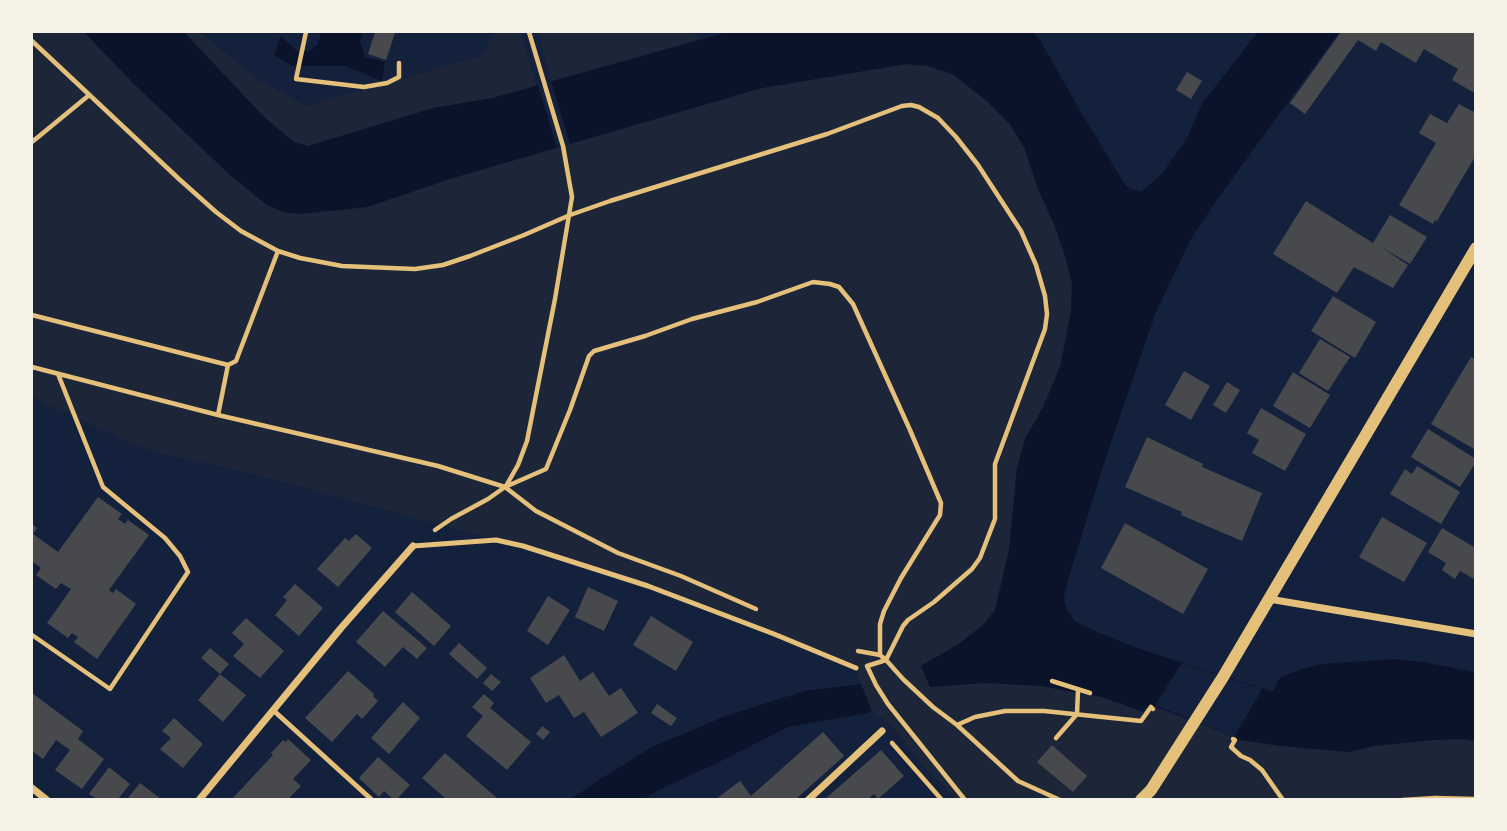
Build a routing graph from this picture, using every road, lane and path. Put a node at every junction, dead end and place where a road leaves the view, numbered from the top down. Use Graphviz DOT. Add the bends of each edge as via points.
graph roads {
  1 [pos="306,32"];
  2 [pos="529,32"];
  3 [pos="32,41"];
  4 [pos="399,64"];
  5 [pos="89,96"];
  6 [pos="32,142"];
  7 [pos="570,215"];
  8 [pos="1475,248"];
  9 [pos="278,251"];
  10 [pos="32,315"];
  11 [pos="228,365"];
  12 [pos="32,367"];
  13 [pos="58,373"];
  14 [pos="218,415"];
  15 [pos="505,487"];
  16 [pos="414,546"];
  17 [pos="1268,599"];
  18 [pos="759,610"];
  19 [pos="1475,634"];
  20 [pos="32,635"];
  21 [pos="857,651"];
  22 [pos="880,655"];
  23 [pos="886,660"];
  24 [pos="856,668"];
  25 [pos="1052,681"];
  26 [pos="1078,690"];
  27 [pos="1090,693"];
  28 [pos="1153,709"];
  29 [pos="273,710"];
  30 [pos="1077,714"];
  31 [pos="957,725"];
  32 [pos="882,731"];
  33 [pos="1056,738"];
  34 [pos="1233,739"];
  35 [pos="32,788"];
  36 [pos="1475,799"];
  37 [pos="47,800"];
  38 [pos="199,800"];
  39 [pos="372,800"];
  40 [pos="808,800"];
  41 [pos="942,800"];
  42 [pos="965,800"];
  43 [pos="1059,800"];
  44 [pos="1141,800"];
  45 [pos="1283,800"];
  46 [pos="1402,800"];
  1 -- 4 [label="path" via="296,79 364,87 399,77"];
  2 -- 7 [label="path" via="563,146 572,197"];
  3 -- 5 [label="path"];
  5 -- 6 [label="path"];
  5 -- 9 [label="path" via="216,212"];
  7 -- 9 [label="path" via="470,256 415,269 342,266"];
  7 -- 15 [label="path" via="527,441"];
  7 -- 23 [label="path" via="907,105 938,118 978,165 1021,231 1036,265 1045,296 1045,329 995,464 995,519 980,558 903,626"];
  8 -- 17 [label="street"];
  9 -- 11 [label="path" via="236,362"];
  10 -- 11 [label="path"];
  11 -- 14 [label="path"];
  12 -- 13 [label="path"];
  13 -- 14 [label="path"];
  13 -- 20 [label="path" via="103,487 165,538 188,572 110,689"];
  14 -- 15 [label="path" via="438,466"];
  15 -- 16 [label="path"];
  15 -- 18 [label="path" via="536,511 618,553"];
  15 -- 22 [label="path" via="546,469 594,351 813,282 839,287 853,304 941,503 940,515 884,611"];
  16 -- 24 [label="lane" via="496,540 523,546 648,586"];
  16 -- 29 [label="street"];
  17 -- 19 [label="street"];
  17 -- 44 [label="street" via="1223,677"];
  21 -- 22 [label="path"];
  22 -- 23 [label="path"];
  23 -- 31 [label="path"];
  23 -- 42 [label="path" via="867,666 876,685"];
  25 -- 26 [label="path"];
  26 -- 27 [label="path"];
  26 -- 30 [label="path"];
  28 -- 30 [label="path" via="1141,721"];
  29 -- 38 [label="street"];
  29 -- 39 [label="lane"];
  30 -- 31 [label="path" via="1004,711"];
  30 -- 33 [label="path"];
  31 -- 43 [label="path" via="1018,782"];
  32 -- 40 [label="street"];
  32 -- 41 [label="path"];
  34 -- 45 [label="path" via="1231,747 1262,771"];
  35 -- 37 [label="street"];
  36 -- 46 [label="path"];
}
